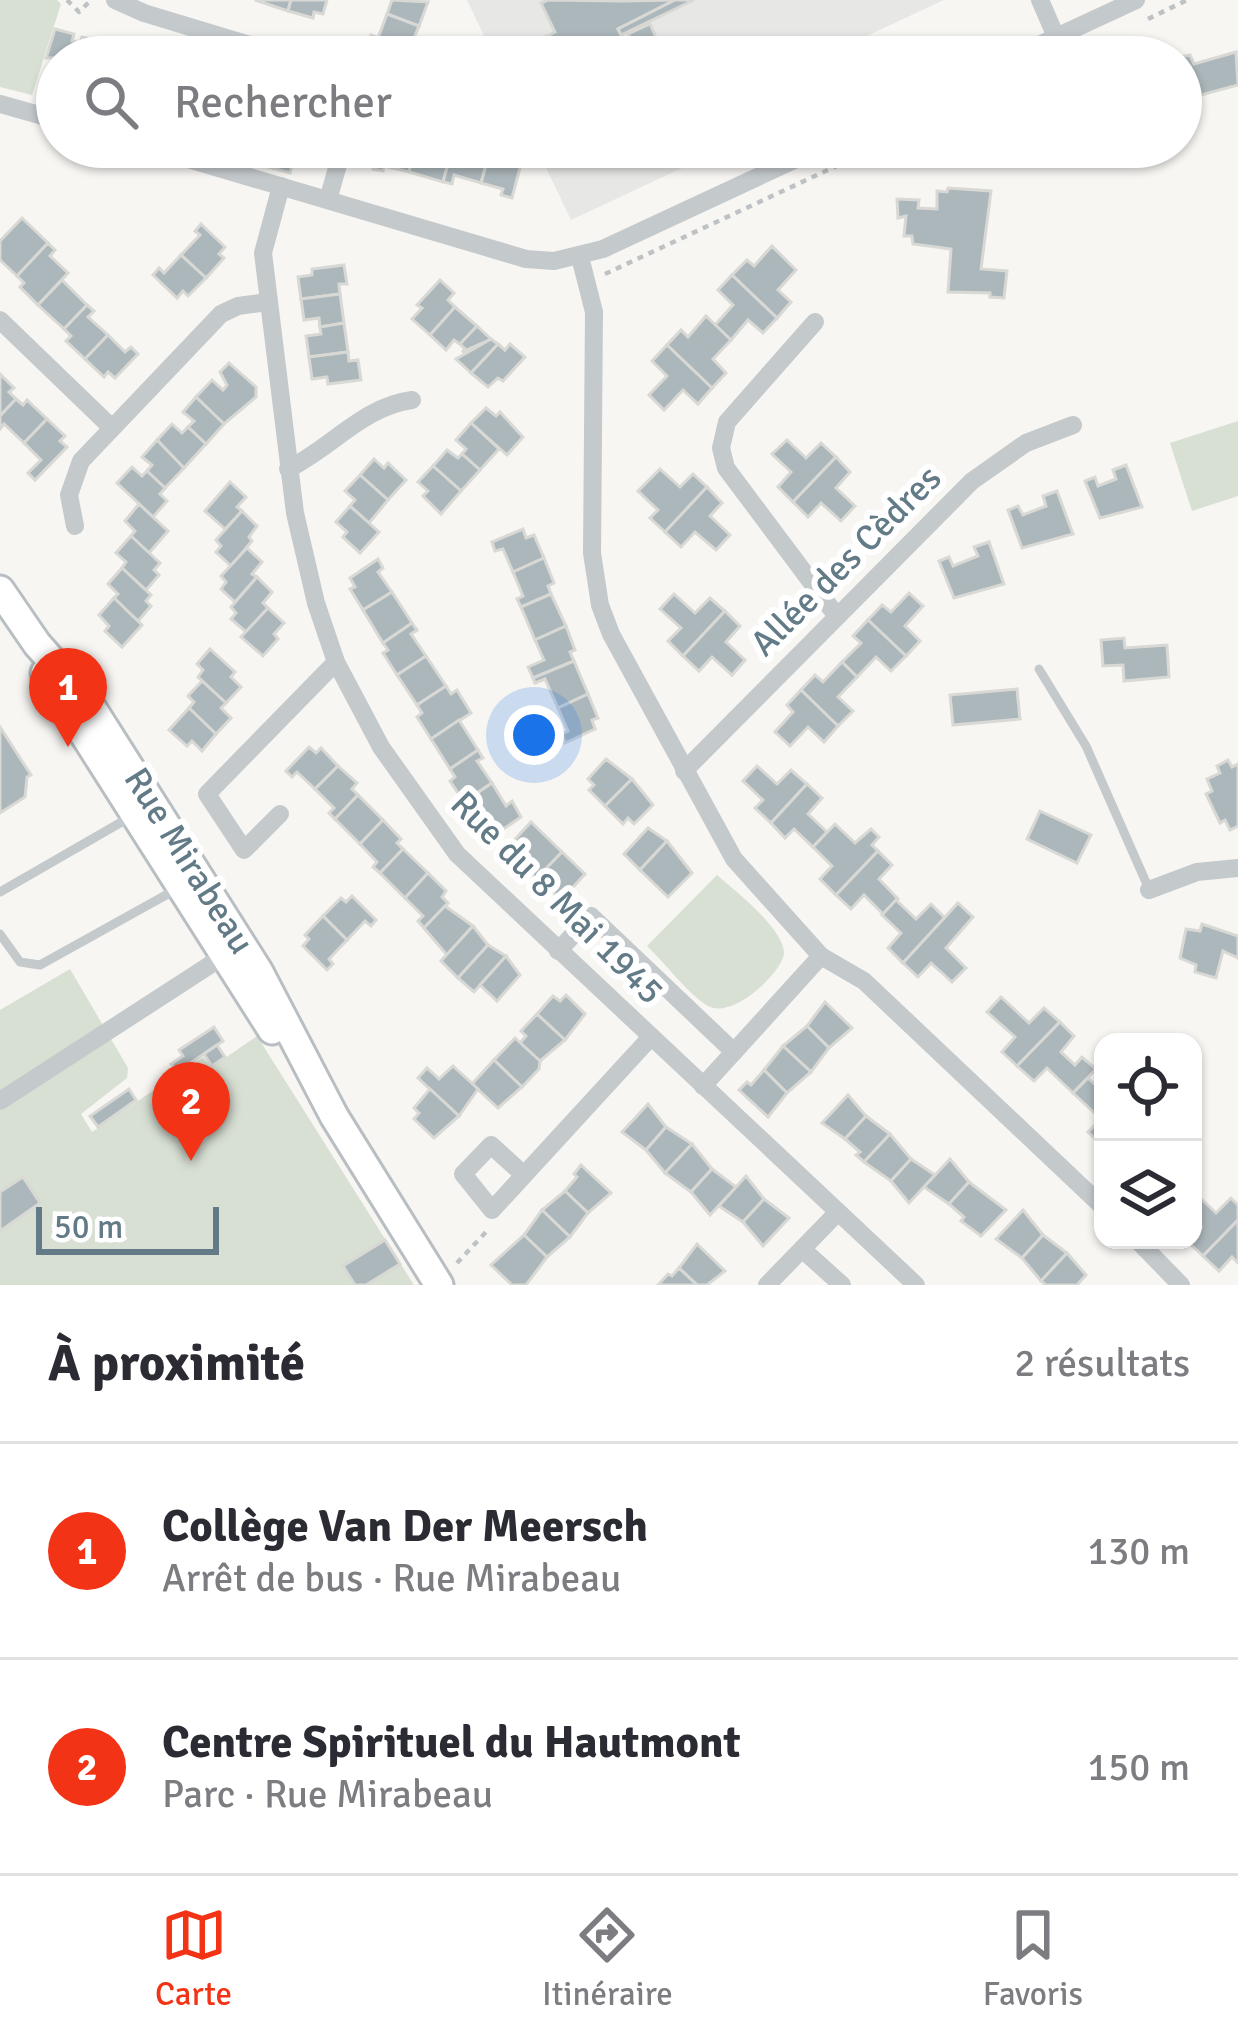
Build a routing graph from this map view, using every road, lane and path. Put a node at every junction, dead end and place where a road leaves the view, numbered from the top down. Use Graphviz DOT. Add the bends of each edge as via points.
graph roads {
  1 [pos="67,0"];
  2 [pos="92,0"];
  3 [pos="115,0"];
  4 [pos="1040,0"];
  5 [pos="1136,0"];
  6 [pos="218,36"];
  7 [pos="1056,36"];
  8 [pos="1058,36"];
  9 [pos="0,104"];
  10 [pos="36,114"];
  11 [pos="220,168"];
  12 [pos="337,168"];
  13 [pos="776,168"];
  14 [pos="832,168"];
  15 [pos="281,186"];
  16 [pos="328,200"];
  17 [pos="580,257"];
  18 [pos="587,282"];
  19 [pos="267,302"];
  20 [pos="0,320"];
  21 [pos="815,322"];
  22 [pos="412,400"];
  23 [pos="1073,424"];
  24 [pos="112,428"];
  25 [pos="288,469"];
  26 [pos="75,526"];
  27 [pos="0,590"];
  28 [pos="836,615"];
  29 [pos="336,662"];
  30 [pos="1039,669"];
  31 [pos="684,770"];
  32 [pos="144,810"];
  33 [pos="280,814"];
  34 [pos="1238,868"];
  35 [pos="189,882"];
  36 [pos="1150,890"];
  37 [pos="0,892"];
  38 [pos="0,934"];
  39 [pos="233,950"];
  40 [pos="558,951"];
  41 [pos="821,956"];
  42 [pos="650,1038"];
  43 [pos="734,1052"];
  44 [pos="703,1086"];
  45 [pos="0,1101"];
  46 [pos="524,1175"];
  47 [pos="1094,1198"];
  48 [pos="492,1210"];
  49 [pos="838,1212"];
  50 [pos="802,1249"];
  51 [pos="1146,1249"];
  52 [pos="446,1275"];
  53 [pos="766,1285"];
  54 [pos="842,1285"];
  55 [pos="916,1285"];
  56 [pos="1181,1285"];
  1 -- 2 [label="path" via="79,12"];
  3 -- 6 [label="street"];
  4 -- 7 [label="street"];
  5 -- 8 [label="street"];
  9 -- 10 [label="street"];
  11 -- 15 [label="street"];
  12 -- 16 [label="street"];
  13 -- 17 [label="street"];
  14 -- 18 [label="path"];
  15 -- 16 [label="street"];
  15 -- 19 [label="street, Rue du 8 Mai 1945" via="264,241"];
  16 -- 17 [label="street" via="526,259"];
  17 -- 18 [label="street"];
  18 -- 31 [label="street" via="596,342 594,579 611,634"];
  19 -- 24 [label="street" via="221,314"];
  19 -- 25 [label="street, Rue du 8 Mai 1945"];
  20 -- 24 [label="street"];
  21 -- 28 [label="street" via="727,422 722,448 726,467"];
  22 -- 25 [label="street" via="375,411"];
  23 -- 28 [label="street, Allée des Cèdres" via="1026,443 972,481"];
  24 -- 26 [label="street" via="71,482"];
  25 -- 29 [label="street, Rue du 8 Mai 1945" via="302,552"];
  27 -- 32 [label="main road, Rue Mirabeau" via="48,677"];
  28 -- 31 [label="street, Allée des Cèdres"];
  29 -- 33 [label="street" via="207,794 244,850"];
  29 -- 40 [label="street, Rue du 8 Mai 1945" via="430,820"];
  30 -- 36 [label="lane" via="1081,736"];
  31 -- 41 [label="street" via="734,859"];
  32 -- 35 [label="main road, Rue Mirabeau"];
  32 -- 37 [label="lane"];
  34 -- 36 [label="street" via="1197,872"];
  35 -- 38 [label="lane" via="40,965 20,962"];
  35 -- 39 [label="main road, Rue Mirabeau"];
  39 -- 45 [label="street"];
  39 -- 52 [label="main road, Rue Mirabeau" via="334,1117"];
  40 -- 42 [label="street, Rue du 8 Mai 1945"];
  40 -- 43 [label="street" via="591,916"];
  41 -- 43 [label="street"];
  41 -- 47 [label="street" via="864,981"];
  42 -- 44 [label="street, Rue du 8 Mai 1945"];
  42 -- 46 [label="street"];
  43 -- 44 [label="street"];
  44 -- 49 [label="street, Rue du 8 Mai 1945"];
  46 -- 48 [label="street"];
  46 -- 48 [label="street" via="491,1145 463,1174"];
  48 -- 52 [label="path" via="486,1232"];
  49 -- 50 [label="street"];
  49 -- 55 [label="street, Rue du 8 Mai 1945"];
  50 -- 53 [label="street"];
  50 -- 54 [label="street"];
  51 -- 56 [label="street"];
}
